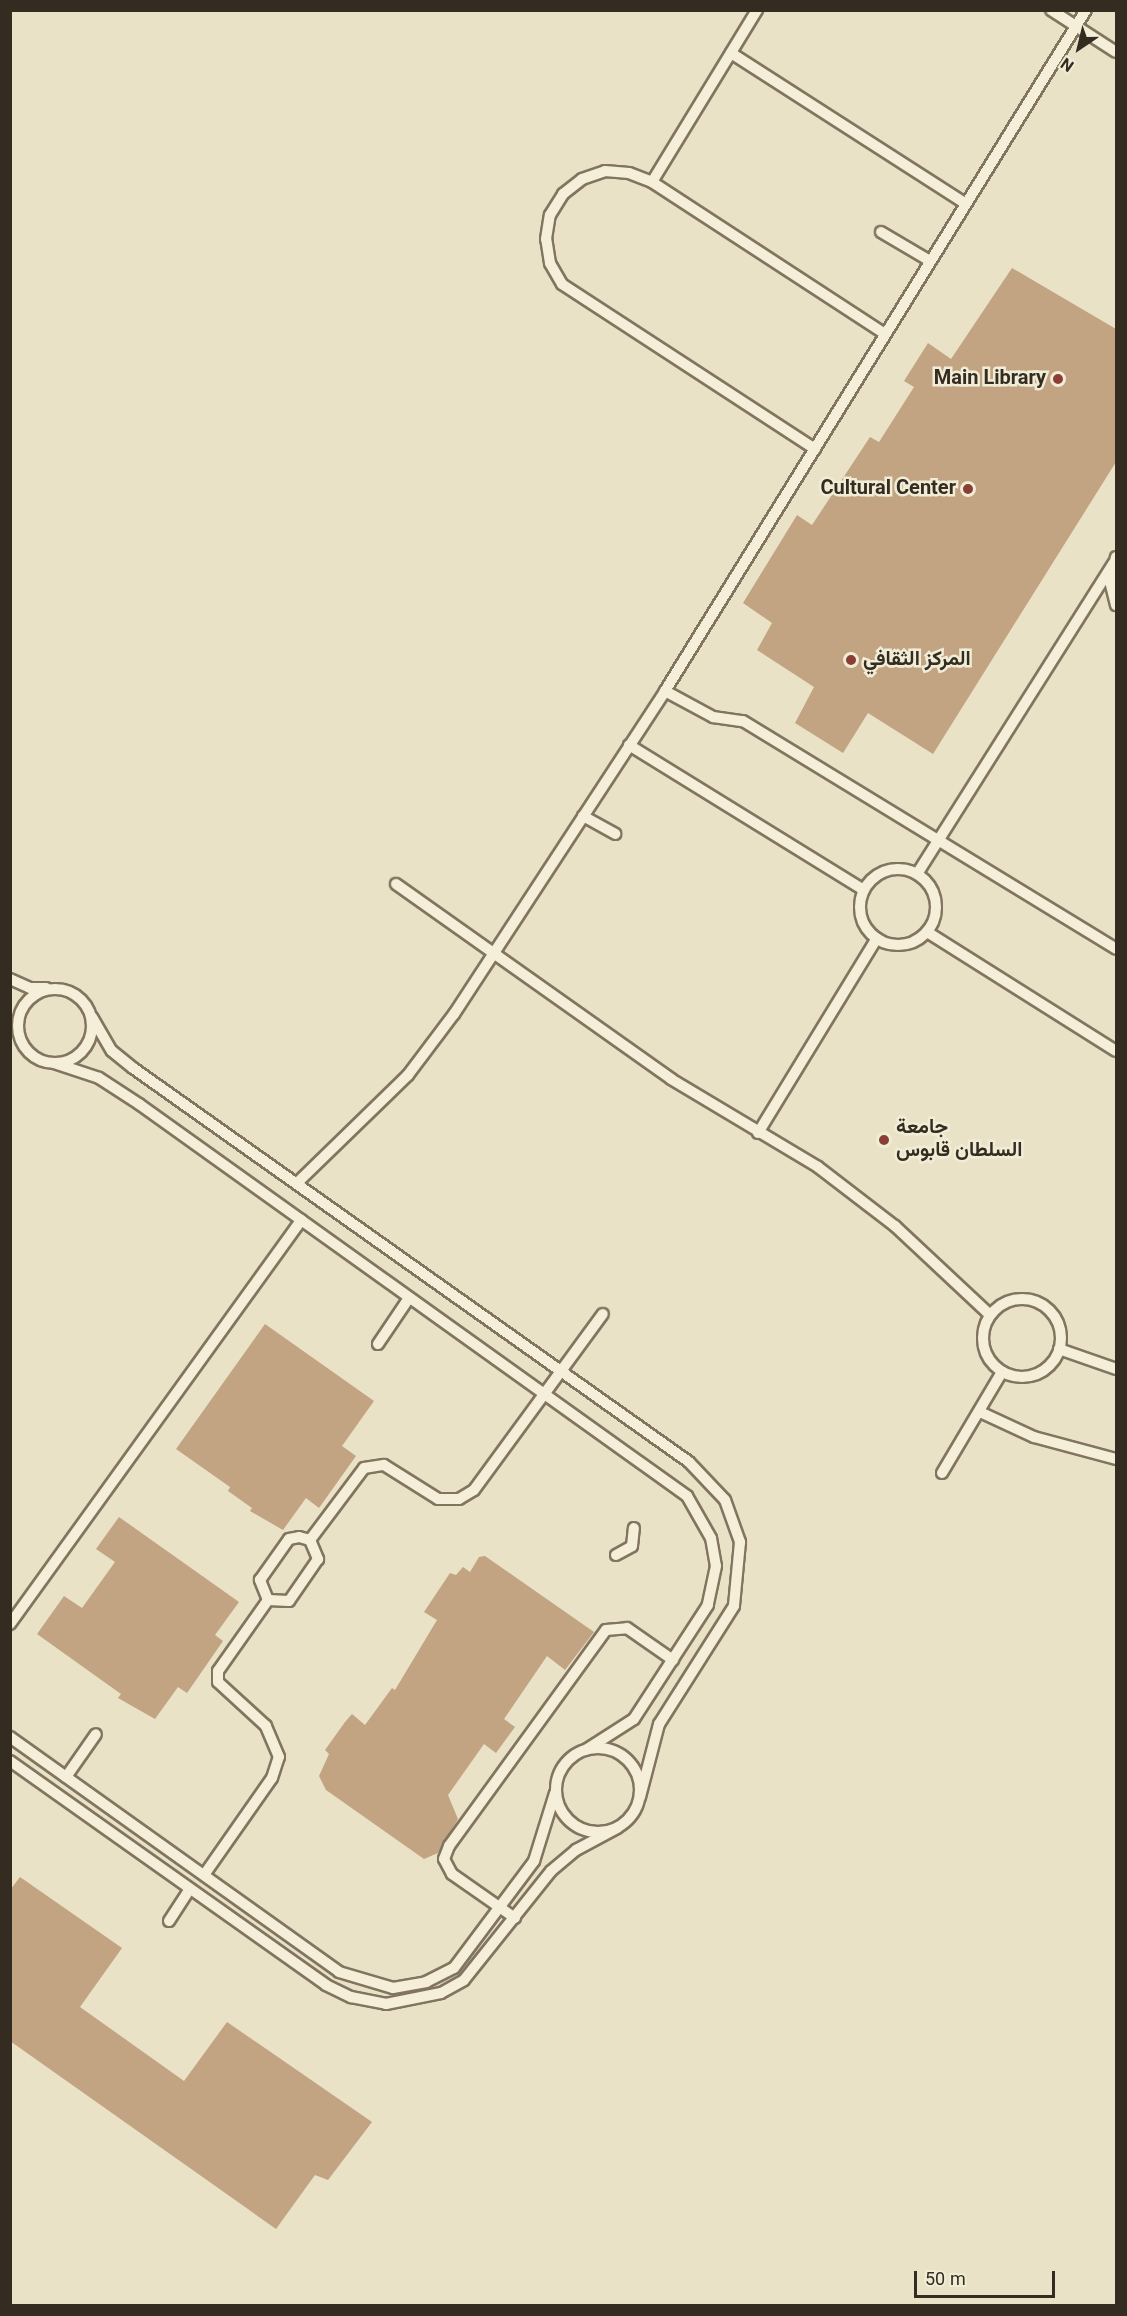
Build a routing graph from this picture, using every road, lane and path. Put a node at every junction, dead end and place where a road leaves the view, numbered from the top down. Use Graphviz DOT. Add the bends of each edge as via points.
graph roads {
  1 [pos="758,10"];
  2 [pos="1051,10"];
  3 [pos="1086,10"];
  4 [pos="1076,26"];
  5 [pos="1116,52"];
  6 [pos="731,53"];
  7 [pos="652,182"];
  8 [pos="966,204"];
  9 [pos="881,232"];
  10 [pos="930,261"];
  11 [pos="885,334"];
  12 [pos="814,449"];
  13 [pos="1115,560"];
  14 [pos="1116,605"];
  15 [pos="664,691"];
  16 [pos="629,745"];
  17 [pos="583,816"];
  18 [pos="615,834"];
  19 [pos="936,839"];
  20 [pos="917,874"];
  21 [pos="396,884"];
  22 [pos="864,890"];
  23 [pos="927,932"];
  24 [pos="877,938"];
  25 [pos="1116,949"];
  26 [pos="495,953"];
  27 [pos="10,979"];
  28 [pos="55,988"];
  29 [pos="92,1017"];
  30 [pos="10,1022"];
  31 [pos="20,1039"];
  32 [pos="1116,1052"];
  33 [pos="54,1063"];
  34 [pos="758,1132"];
  35 [pos="297,1184"];
  36 [pos="301,1220"];
  37 [pos="409,1298"];
  38 [pos="603,1314"];
  39 [pos="990,1315"];
  40 [pos="378,1344"];
  41 [pos="1059,1350"];
  42 [pos="1116,1369"];
  43 [pos="561,1371"];
  44 [pos="1002,1372"];
  45 [pos="544,1395"];
  46 [pos="980,1412"];
  47 [pos="1116,1459"];
  48 [pos="942,1473"];
  49 [pos="634,1527"];
  50 [pos="310,1540"];
  51 [pos="616,1555"];
  52 [pos="268,1600"];
  53 [pos="10,1624"];
  54 [pos="673,1660"];
  55 [pos="96,1734"];
  56 [pos="10,1737"];
  57 [pos="587,1749"];
  58 [pos="10,1761"];
  59 [pos="66,1777"];
  60 [pos="555,1793"];
  61 [pos="640,1797"];
  62 [pos="617,1828"];
  63 [pos="204,1875"];
  64 [pos="190,1889"];
  65 [pos="500,1907"];
  66 [pos="515,1918"];
  67 [pos="169,1921"];
  1 -- 6 [label="lane"];
  2 -- 4 [label="lane"];
  3 -- 4 [label="lane"];
  4 -- 5 [label="lane"];
  4 -- 8 [label="lane"];
  6 -- 7 [label="lane"];
  6 -- 8 [label="lane"];
  7 -- 11 [label="lane"];
  7 -- 12 [label="lane" via="629,173 605,171 582,179 563,194 550,215 546,239 550,263 562,284"];
  8 -- 10 [label="lane"];
  9 -- 10 [label="lane"];
  10 -- 11 [label="lane"];
  11 -- 12 [label="lane"];
  12 -- 15 [label="lane"];
  13 -- 14 [label="lane" via="1110,581"];
  13 -- 19 [label="lane"];
  15 -- 16 [label="lane"];
  15 -- 19 [label="lane" via="713,717 743,721"];
  16 -- 17 [label="lane"];
  16 -- 22 [label="lane"];
  17 -- 18 [label="lane"];
  17 -- 26 [label="lane"];
  19 -- 20 [label="lane"];
  19 -- 25 [label="lane"];
  20 -- 22 [label="lane" via="886,871"];
  20 -- 23 [label="lane" via="927,883 936,907"];
  21 -- 26 [label="lane"];
  22 -- 24 [label="lane" via="861,917"];
  23 -- 24 [label="lane" via="897,945"];
  23 -- 32 [label="lane"];
  24 -- 34 [label="lane"];
  26 -- 34 [label="lane" via="670,1079"];
  26 -- 35 [label="lane" via="408,1075"];
  27 -- 28 [label="lane" via="30,988"];
  28 -- 29 [label="lane" via="78,996"];
  28 -- 31 [label="lane" via="32,996 24,1005 18,1024"];
  29 -- 33 [label="lane" via="91,1036 82,1053"];
  29 -- 35 [label="lane" via="106,1044 133,1068"];
  30 -- 31 [label="lane"];
  31 -- 33 [label="lane" via="35,1058"];
  33 -- 36 [label="lane" via="99,1078"];
  34 -- 39 [label="lane" via="819,1167 895,1226"];
  35 -- 43 [label="lane"];
  36 -- 37 [label="lane"];
  36 -- 53 [label="lane"];
  37 -- 40 [label="lane"];
  37 -- 45 [label="lane"];
  38 -- 43 [label="lane"];
  39 -- 41 [label="lane" via="1012,1300 1039,1303 1058,1322"];
  39 -- 44 [label="lane" via="984,1327 985,1353"];
  41 -- 42 [label="lane"];
  41 -- 44 [label="lane" via="1053,1362 1036,1374 1016,1377"];
  43 -- 45 [label="lane"];
  43 -- 61 [label="lane" via="710,1480 725,1500 740,1542 734,1605 658,1724"];
  44 -- 46 [label="lane"];
  45 -- 50 [label="lane" via="474,1490 459,1499 438,1499 384,1465 364,1467"];
  45 -- 54 [label="lane" via="659,1473 702,1515 711,1538 715,1584 699,1624"];
  46 -- 47 [label="lane" via="1034,1437"];
  46 -- 48 [label="lane"];
  49 -- 51 [label="lane" via="632,1546"];
  50 -- 52 [label="lane" via="289,1539 271,1564 260,1580"];
  50 -- 52 [label="lane" via="318,1559 290,1601"];
  52 -- 63 [label="lane" via="218,1671 218,1682 266,1726 279,1757 272,1778"];
  54 -- 57 [label="lane" via="634,1719"];
  54 -- 65 [label="lane" via="627,1629 606,1630 449,1846 444,1859 452,1874"];
  55 -- 59 [label="lane"];
  56 -- 59 [label="lane"];
  57 -- 60 [label="lane" via="563,1765"];
  57 -- 61 [label="lane" via="609,1749 628,1760 640,1784"];
  58 -- 64 [label="lane"];
  59 -- 63 [label="lane"];
  60 -- 62 [label="lane" via="559,1807 578,1827 604,1832"];
  60 -- 65 [label="lane" via="541,1847"];
  61 -- 62 [label="lane" via="632,1815"];
  62 -- 66 [label="lane" via="562,1860"];
  63 -- 65 [label="lane" via="339,1972 393,1989 426,1982 454,1968"];
  64 -- 66 [label="lane" via="326,1985 351,1997 386,2004 441,1993 464,1980"];
  64 -- 67 [label="lane"];
  65 -- 66 [label="lane"];
}
